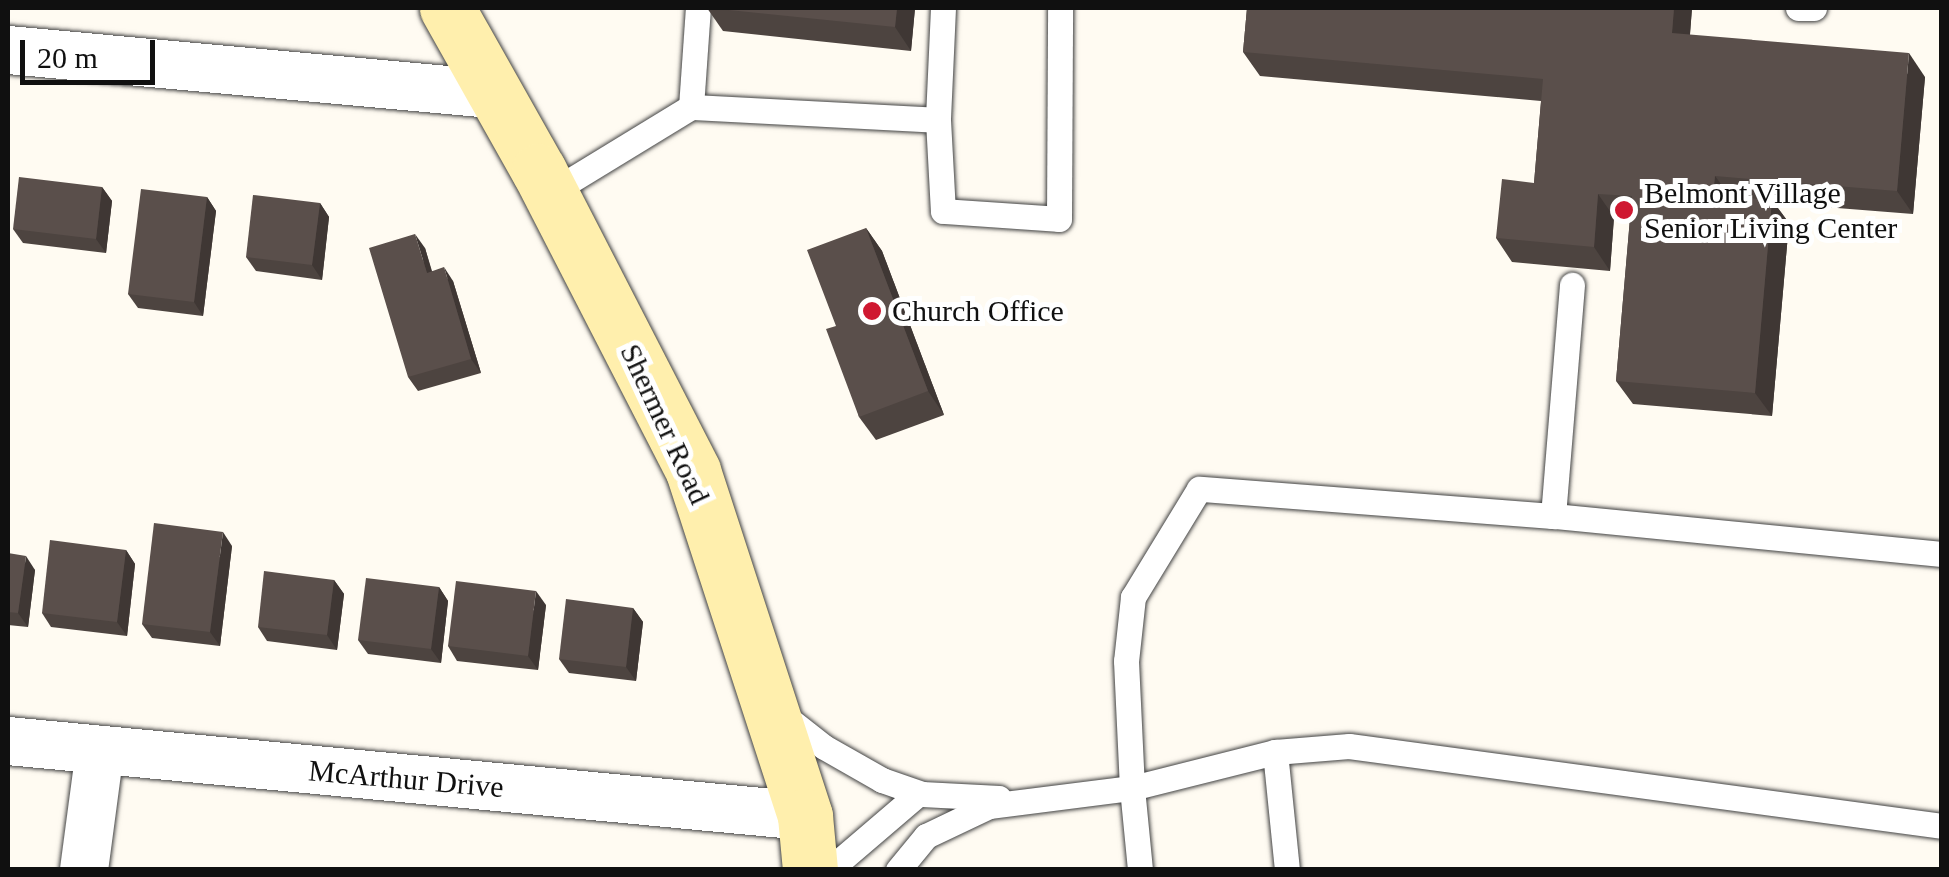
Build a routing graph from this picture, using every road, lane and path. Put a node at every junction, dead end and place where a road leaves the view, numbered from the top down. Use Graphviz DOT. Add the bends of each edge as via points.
graph roads {
  1 [pos="447,8"];
  2 [pos="698,8"];
  3 [pos="943,8"];
  4 [pos="1060,8"];
  5 [pos="1798,8"];
  6 [pos="1814,8"];
  7 [pos="8,50"];
  8 [pos="496,94"];
  9 [pos="692,106"];
  10 [pos="938,120"];
  11 [pos="550,193"];
  12 [pos="1572,285"];
  13 [pos="1553,516"];
  14 [pos="1942,554"];
  15 [pos="768,703"];
  16 [pos="8,741"];
  17 [pos="100,750"];
  18 [pos="1275,752"];
  19 [pos="1132,788"];
  20 [pos="918,793"];
  21 [pos="1034,800"];
  22 [pos="805,816"];
  23 [pos="1942,826"];
  24 [pos="84,870"];
  25 [pos="810,870"];
  26 [pos="830,870"];
  27 [pos="898,870"];
  28 [pos="1140,870"];
  29 [pos="1287,870"];
  1 -- 8 [label="main road, Shermer Road"];
  2 -- 9 [label="lane"];
  3 -- 10 [label="lane"];
  4 -- 10 [label="lane" via="1059,219 943,210"];
  5 -- 6 [label="lane"];
  7 -- 8 [label="street"];
  8 -- 11 [label="main road, Shermer Road"];
  9 -- 10 [label="lane"];
  9 -- 11 [label="lane"];
  11 -- 15 [label="main road, Shermer Road" via="693,471"];
  12 -- 13 [label="lane"];
  13 -- 14 [label="lane"];
  13 -- 19 [label="lane" via="1200,489 1133,598 1126,660"];
  15 -- 20 [label="lane" via="824,747"];
  15 -- 22 [label="main road, Shermer Road"];
  16 -- 17 [label="street, McArthur Drive"];
  17 -- 22 [label="street, McArthur Drive"];
  17 -- 24 [label="street"];
  18 -- 19 [label="lane"];
  18 -- 23 [label="lane" via="1349,746"];
  18 -- 29 [label="lane"];
  19 -- 21 [label="lane"];
  19 -- 28 [label="lane"];
  20 -- 21 [label="lane"];
  20 -- 26 [label="lane"];
  21 -- 27 [label="lane" via="989,806 926,836"];
  22 -- 25 [label="main road, Shermer Road"];
}
